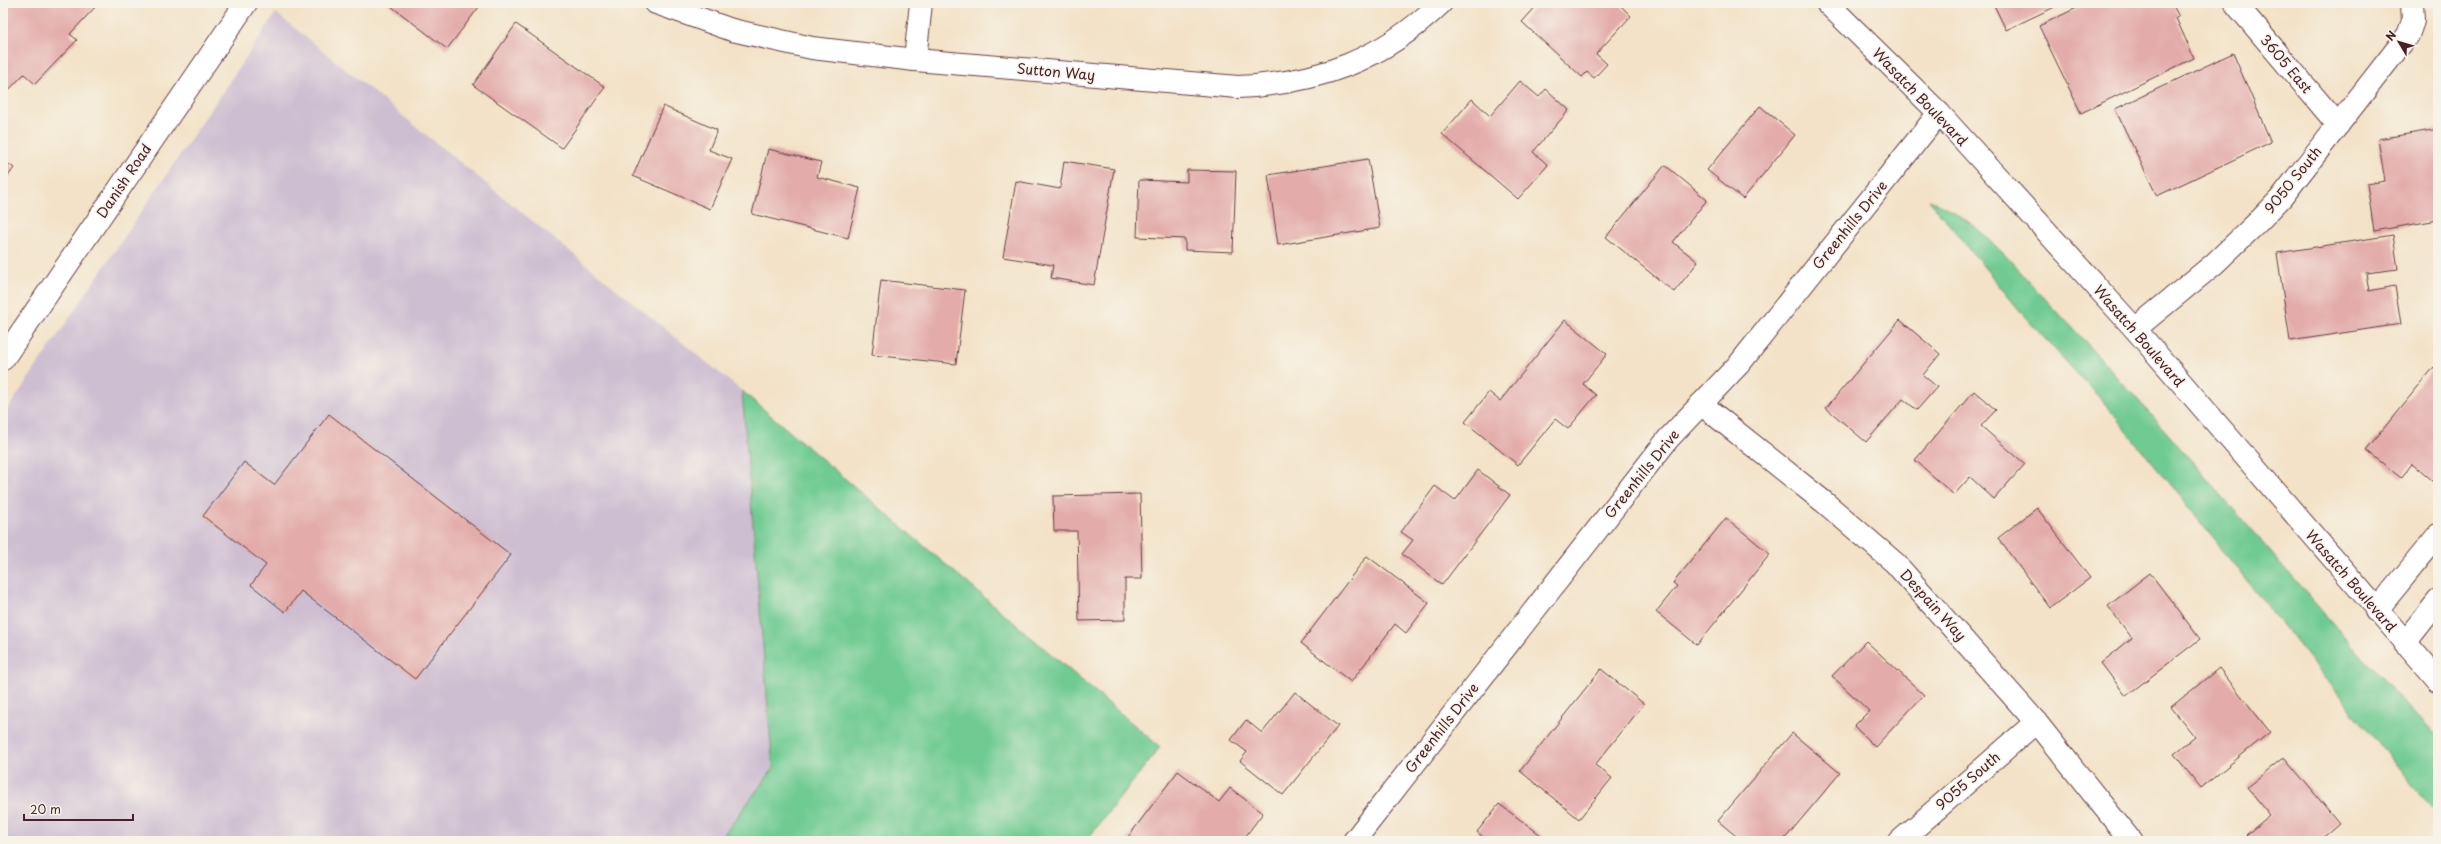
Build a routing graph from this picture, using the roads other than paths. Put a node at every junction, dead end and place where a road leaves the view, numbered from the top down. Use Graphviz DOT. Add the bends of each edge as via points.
graph roads {
  1 [pos="246,3"];
  2 [pos="656,3"];
  3 [pos="921,3"];
  4 [pos="1441,3"];
  5 [pos="1827,3"];
  6 [pos="2234,3"];
  7 [pos="2412,3"];
  8 [pos="915,60"];
  9 [pos="1939,113"];
  10 [pos="2338,125"];
  11 [pos="2134,329"];
  12 [pos="3,359"];
  13 [pos="1701,404"];
  14 [pos="2436,541"];
  15 [pos="2438,601"];
  16 [pos="2376,611"];
  17 [pos="2405,644"];
  18 [pos="2438,680"];
  19 [pos="2036,722"];
  20 [pos="1354,841"];
  21 [pos="1900,841"];
  22 [pos="2131,841"];
  1 -- 12 [label="street, Danish Road"];
  2 -- 8 [label="street, Sutton Way" via="732,30 774,41 850,54"];
  3 -- 8 [label="street"];
  4 -- 8 [label="street, Sutton Way" via="1409,31 1369,55 1335,70 1278,85 1231,86"];
  5 -- 9 [label="street, Wasatch Boulevard"];
  6 -- 10 [label="street, 3605 East"];
  7 -- 10 [label="street, 9050 South" via="2413,21 2408,35"];
  9 -- 11 [label="street, Wasatch Boulevard"];
  9 -- 13 [label="street, Greenhills Drive" via="1740,363"];
  10 -- 11 [label="street, 9050 South" via="2281,198 2260,220 2214,264"];
  11 -- 16 [label="street, Wasatch Boulevard"];
  13 -- 19 [label="street, Despain Way" via="1824,502 1895,563"];
  13 -- 20 [label="street, Greenhills Drive" via="1663,445"];
  14 -- 16 [label="street"];
  15 -- 17 [label="street"];
  16 -- 17 [label="street, Wasatch Boulevard"];
  17 -- 18 [label="street, Wasatch Boulevard"];
  19 -- 21 [label="street, 9055 South"];
  19 -- 22 [label="street, Despain Way"];
}
